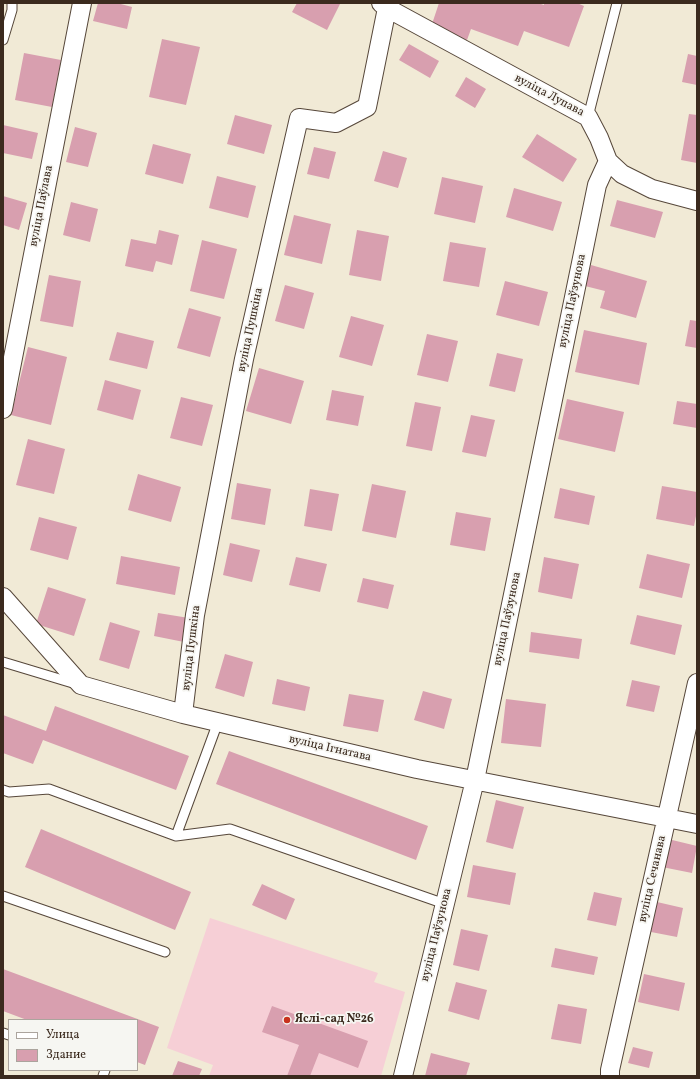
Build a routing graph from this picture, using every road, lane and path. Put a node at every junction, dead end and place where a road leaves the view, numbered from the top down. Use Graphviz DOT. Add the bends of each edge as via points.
graph roads {
  1 [pos="12,3"];
  2 [pos="82,3"];
  3 [pos="617,3"];
  4 [pos="384,5"];
  5 [pos="3,40"];
  6 [pos="588,117"];
  7 [pos="608,161"];
  8 [pos="697,201"];
  9 [pos="3,409"];
  10 [pos="3,597"];
  11 [pos="3,662"];
  12 [pos="697,683"];
  13 [pos="81,685"];
  14 [pos="184,714"];
  15 [pos="218,722"];
  16 [pos="475,780"];
  17 [pos="3,790"];
  18 [pos="666,818"];
  19 [pos="697,824"];
  20 [pos="176,836"];
  21 [pos="3,896"];
  22 [pos="445,904"];
  23 [pos="165,952"];
  24 [pos="403,1076"];
  25 [pos="610,1076"];
  1 -- 5 [label="lane"];
  2 -- 9 [label="street, вуліца Паўлава"];
  3 -- 6 [label="lane"];
  4 -- 6 [label="street, вуліца Лупава"];
  4 -- 14 [label="street, вуліца Пушкіна" via="367,107 336,123 299,118 244,359 226,452 195,615"];
  6 -- 7 [label="street, вуліца Лупава"];
  7 -- 8 [label="street, вуліца Лупава" via="622,174 652,189"];
  7 -- 16 [label="street, вуліца Паўзунова" via="597,185"];
  10 -- 13 [label="street"];
  11 -- 13 [label="lane"];
  12 -- 18 [label="street, вуліца Сечанава"];
  13 -- 14 [label="street, вуліца Ігнатава"];
  14 -- 15 [label="street, вуліца Ігнатава"];
  15 -- 16 [label="street, вуліца Ігнатава" via="417,769"];
  15 -- 20 [label="lane"];
  16 -- 18 [label="street, вуліца Ігнатава"];
  16 -- 22 [label="street, вуліца Паўзунова"];
  17 -- 20 [label="lane" via="9,792 49,788"];
  18 -- 19 [label="street, вуліца Ігнатава"];
  18 -- 25 [label="street, вуліца Сечанава"];
  20 -- 22 [label="lane" via="230,829"];
  21 -- 23 [label="lane"];
  22 -- 24 [label="street, вуліца Паўзунова"];
}
